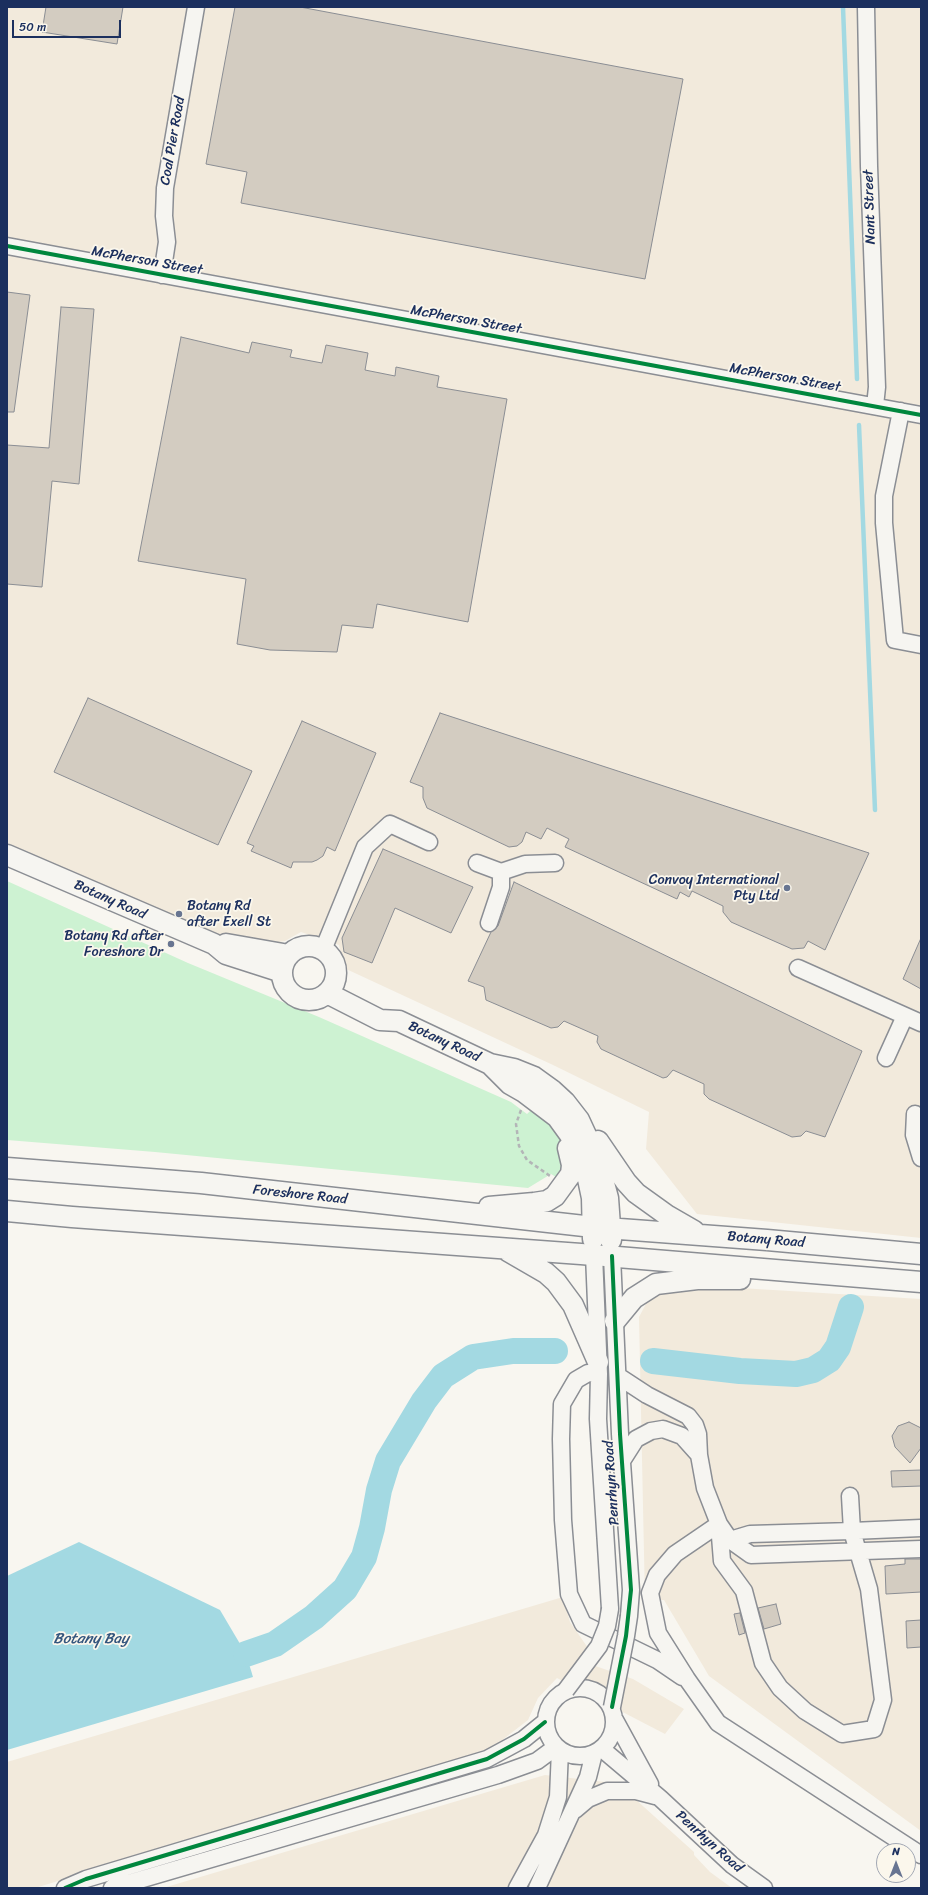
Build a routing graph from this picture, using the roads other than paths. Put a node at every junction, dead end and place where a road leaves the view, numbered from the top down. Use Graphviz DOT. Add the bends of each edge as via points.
graph roads {
  1 [pos="196,7"];
  2 [pos="866,7"];
  3 [pos="7,246"];
  4 [pos="162,275"];
  5 [pos="875,406"];
  6 [pos="901,411"];
  7 [pos="921,415"];
  8 [pos="921,645"];
  9 [pos="429,842"];
  10 [pos="7,855"];
  11 [pos="477,863"];
  12 [pos="555,863"];
  13 [pos="500,872"];
  14 [pos="489,923"];
  15 [pos="323,950"];
  16 [pos="285,963"];
  17 [pos="798,968"];
  18 [pos="331,986"];
  19 [pos="905,1016"];
  20 [pos="921,1023"];
  21 [pos="886,1058"];
  22 [pos="490,1064"];
  23 [pos="533,1099"];
  24 [pos="915,1114"];
  25 [pos="579,1120"];
  26 [pos="921,1158"];
  27 [pos="7,1168"];
  28 [pos="7,1211"];
  29 [pos="448,1211"];
  30 [pos="602,1228"];
  31 [pos="699,1234"];
  32 [pos="502,1248"];
  33 [pos="921,1254"];
  34 [pos="603,1256"];
  35 [pos="826,1275"];
  36 [pos="921,1282"];
  37 [pos="615,1321"];
  38 [pos="598,1368"];
  39 [pos="618,1376"];
  40 [pos="699,1455"];
  41 [pos="622,1461"];
  42 [pos="850,1496"];
  43 [pos="719,1524"];
  44 [pos="921,1528"];
  45 [pos="852,1531"];
  46 [pos="730,1540"];
  47 [pos="921,1549"];
  48 [pos="858,1551"];
  49 [pos="687,1679"];
  50 [pos="566,1690"];
  51 [pos="613,1714"];
  52 [pos="545,1722"];
  53 [pos="558,1748"];
  54 [pos="598,1751"];
  55 [pos="658,1796"];
  56 [pos="574,1811"];
  57 [pos="921,1855"];
  58 [pos="65,1888"];
  59 [pos="112,1888"];
  60 [pos="517,1888"];
  61 [pos="537,1888"];
  62 [pos="764,1888"];
  1 -- 4 [label="street, Coal Pier Road" via="165,188 164,216 167,242"];
  2 -- 5 [label="street, Nant Street" via="877,386"];
  3 -- 4 [label="street, McPherson Street"];
  4 -- 5 [label="street, McPherson Street"];
  5 -- 6 [label="street, McPherson Street"];
  6 -- 7 [label="street, McPherson Street"];
  6 -- 8 [label="street" via="884,496 884,523 895,640"];
  9 -- 15 [label="street" via="390,824 365,847"];
  10 -- 16 [label="main road, Botany Road" via="214,944 226,954"];
  11 -- 13 [label="street"];
  12 -- 13 [label="street" via="525,864"];
  13 -- 14 [label="street" via="500,887"];
  15 -- 16 [label="main road" via="314,946 296,949"];
  15 -- 18 [label="main road" via="334,962"];
  16 -- 18 [label="main road" via="283,981 287,989 298,997 311,1000 320,998"];
  17 -- 19 [label="street"];
  18 -- 22 [label="main road, Botany Road" via="352,991 386,1008 399,1021"];
  19 -- 20 [label="street"];
  19 -- 21 [label="street"];
  22 -- 23 [label="main road, Botany Road" via="510,1084"];
  22 -- 25 [label="main road, Botany Road" via="514,1069 534,1078 565,1102"];
  23 -- 29 [label="main road" via="564,1138 570,1152 572,1165 567,1181 555,1196 547,1201"];
  23 -- 30 [label="main road, Botany Road" via="557,1117 570,1135 588,1179"];
  24 -- 26 [label="street" via="914,1135"];
  25 -- 30 [label="main road, Botany Road" via="598,1161 608,1198"];
  25 -- 31 [label="main road" via="595,1135 636,1193"];
  27 -- 29 [label="main road, Foreshore Road" via="201,1184"];
  28 -- 32 [label="main road" via="72,1218"];
  29 -- 30 [label="main road, Foreshore Road"];
  30 -- 31 [label="main road, Botany Road"];
  30 -- 34 [label="main road, Botany Road"];
  31 -- 33 [label="main road, Botany Road"];
  32 -- 34 [label="main road"];
  32 -- 38 [label="main road" via="546,1273 556,1282 573,1305"];
  34 -- 35 [label="main road, Botany Road"];
  34 -- 37 [label="street, Penrhyn Road"];
  34 -- 38 [label="street, Penrhyn Road"];
  35 -- 36 [label="main road, Botany Road"];
  35 -- 37 [label="main road" via="767,1279 697,1279 656,1284 634,1298"];
  37 -- 39 [label="street, Penrhyn Road"];
  38 -- 49 [label="street" via="576,1380 562,1404 563,1512 569,1594 583,1624 657,1660"];
  38 -- 50 [label="street, Penrhyn Road, bridge" via="598,1419 610,1610 599,1646"];
  39 -- 40 [label="street" via="647,1395 688,1416 698,1434"];
  39 -- 41 [label="street, Penrhyn Road"];
  40 -- 41 [label="street" via="682,1436 662,1429 650,1431 636,1439"];
  40 -- 43 [label="street" via="705,1488"];
  41 -- 51 [label="street, Penrhyn Road, bridge" via="631,1590"];
  42 -- 45 [label="street"];
  43 -- 46 [label="street"];
  43 -- 48 [label="street" via="722,1561 744,1591 763,1663 780,1688 805,1711 842,1734 874,1729 883,1700 869,1589"];
  43 -- 49 [label="street" via="675,1554 657,1574 650,1593 658,1633"];
  44 -- 45 [label="street"];
  45 -- 46 [label="street" via="750,1534"];
  45 -- 48 [label="street"];
  46 -- 48 [label="street" via="751,1555"];
  47 -- 48 [label="street"];
  49 -- 57 [label="street" via="718,1723"];
  50 -- 51 [label="street" via="579,1687 592,1689 604,1696"];
  50 -- 52 [label="street" via="554,1698 547,1709"];
  51 -- 54 [label="street" via="612,1736"];
  51 -- 55 [label="street" via="628,1748"];
  52 -- 53 [label="street" via="548,1736"];
  52 -- 58 [label="street" via="524,1739 487,1759 86,1879"];
  53 -- 54 [label="street" via="574,1756"];
  53 -- 59 [label="street" via="537,1761 498,1775"];
  53 -- 60 [label="street" via="558,1797 546,1835"];
  54 -- 55 [label="street"];
  54 -- 56 [label="street"];
  55 -- 56 [label="street" via="636,1791 607,1791 588,1799"];
  55 -- 62 [label="street, Penrhyn Road" via="732,1865"];
  56 -- 61 [label="street"];
}
